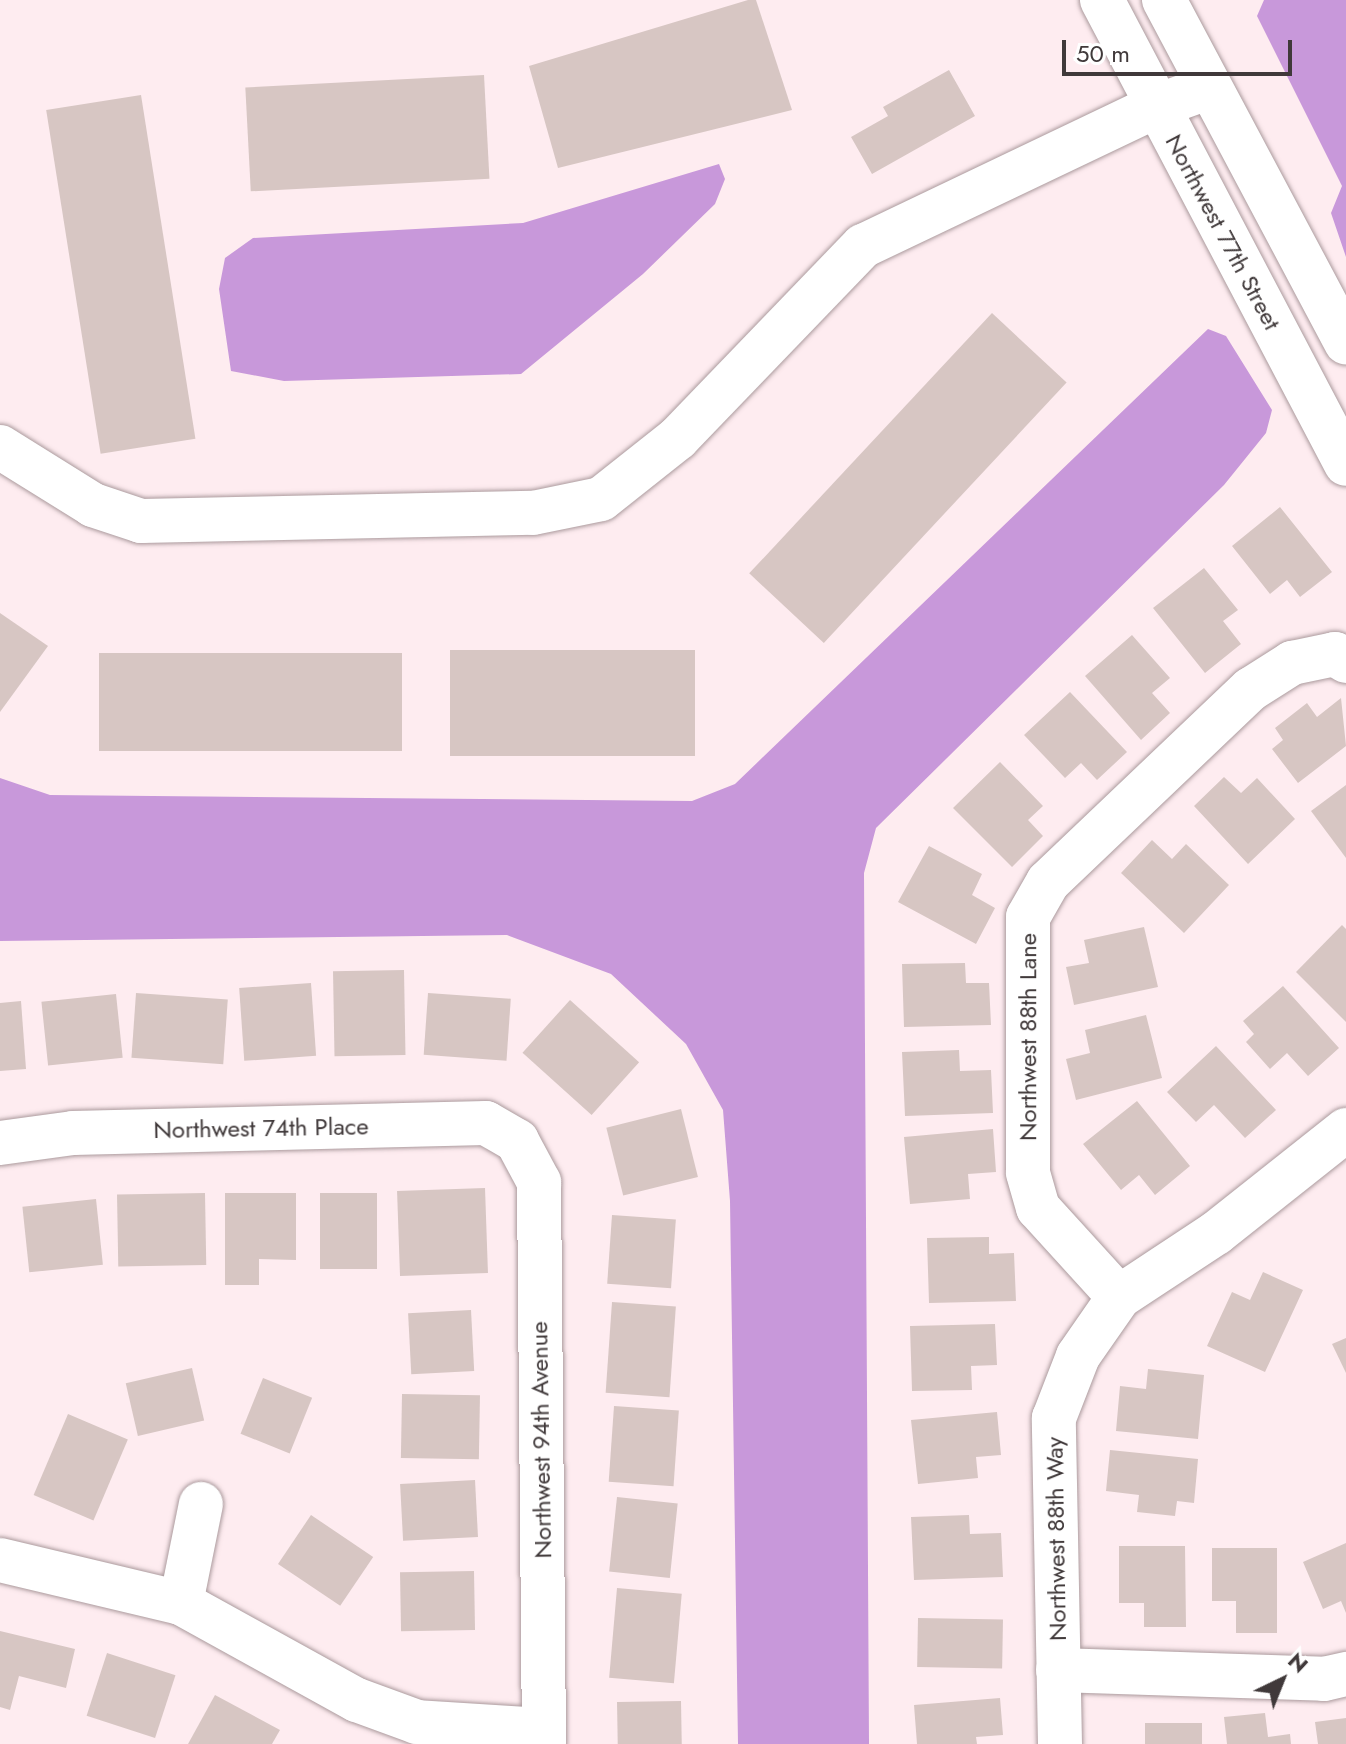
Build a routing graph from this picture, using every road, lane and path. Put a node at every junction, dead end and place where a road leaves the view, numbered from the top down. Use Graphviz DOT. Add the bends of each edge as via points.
graph roads {
  1 [pos="1102,0"];
  2 [pos="1164,0"];
  3 [pos="1210,87"];
  4 [pos="1157,106"];
  5 [pos="1346,343"];
  6 [pos="0,447"];
  7 [pos="1346,464"];
  8 [pos="1341,657"];
  9 [pos="517,1141"];
  10 [pos="0,1143"];
  11 [pos="1339,1150"];
  12 [pos="1119,1297"];
  13 [pos="201,1504"];
  14 [pos="0,1560"];
  15 [pos="181,1603"];
  16 [pos="1058,1670"];
  17 [pos="1346,1674"];
  18 [pos="544,1737"];
  19 [pos="1060,1744"];
  1 -- 4 [label="street, Northwest 77th Street"];
  2 -- 3 [label="street"];
  3 -- 4 [label="street"];
  3 -- 5 [label="street"];
  4 -- 6 [label="street" via="863,246 678,438 601,499 533,513 141,521 93,505"];
  4 -- 7 [label="street, Northwest 77th Street"];
  8 -- 12 [label="street, Northwest 88th Lane" via="1292,663 1251,689 1048,882 1028,917 1028,1172 1038,1208"];
  9 -- 10 [label="street, Northwest 74th Place" via="486,1123 73,1133"];
  9 -- 18 [label="street, Northwest 94th Avenue" via="539,1182"];
  11 -- 12 [label="street, Northwest 88th Way"];
  12 -- 16 [label="street, Northwest 88th Way" via="1078,1356 1054,1418"];
  13 -- 15 [label="street"];
  14 -- 15 [label="street"];
  15 -- 18 [label="street" via="357,1700 417,1722"];
  16 -- 17 [label="street" via="1324,1679"];
  16 -- 19 [label="street, Northwest 88th Way"];
}
